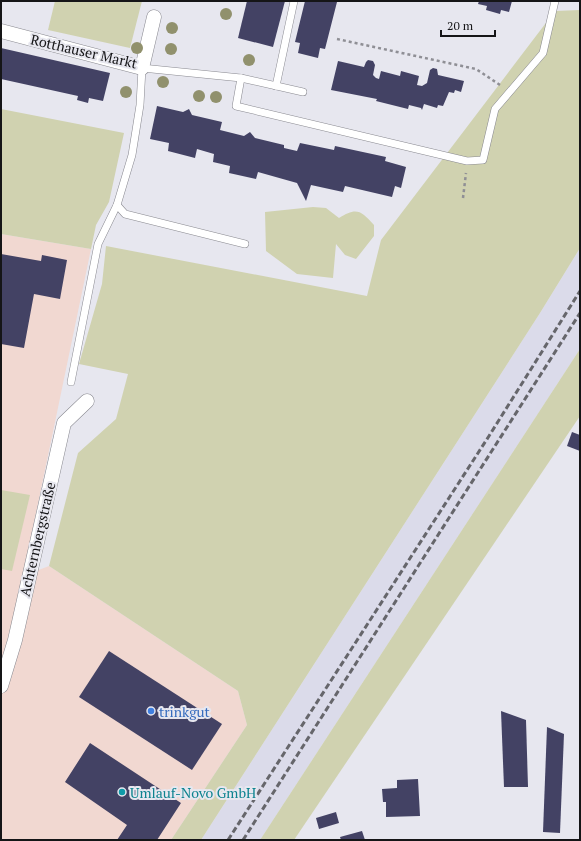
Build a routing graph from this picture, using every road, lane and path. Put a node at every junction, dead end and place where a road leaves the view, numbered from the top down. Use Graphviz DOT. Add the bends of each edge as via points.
graph roads {
  1 [pos="294,1"];
  2 [pos="555,1"];
  3 [pos="154,17"];
  4 [pos="1,31"];
  5 [pos="337,39"];
  6 [pos="142,68"];
  7 [pos="241,78"];
  8 [pos="276,86"];
  9 [pos="509,91"];
  10 [pos="303,92"];
  11 [pos="467,160"];
  12 [pos="463,198"];
  13 [pos="117,205"];
  14 [pos="245,244"];
  15 [pos="71,382"];
  16 [pos="87,401"];
  17 [pos="1,686"];
  1 -- 8 [label="lane"];
  2 -- 9 [label="lane" via="543,53"];
  3 -- 6 [label="street, Rotthauser Markt"];
  4 -- 6 [label="street, Rotthauser Markt"];
  5 -- 9 [label="path" via="476,69"];
  6 -- 7 [label="lane"];
  6 -- 13 [label="lane" via="140,105 132,155"];
  7 -- 8 [label="lane"];
  7 -- 11 [label="lane" via="236,106"];
  8 -- 10 [label="lane"];
  9 -- 11 [label="lane" via="495,109 482,160"];
  11 -- 12 [label="path"];
  13 -- 14 [label="lane" via="125,214"];
  13 -- 15 [label="lane" via="98,244"];
  16 -- 17 [label="street, Achternbergstraße" via="64,423 15,640"];
}
